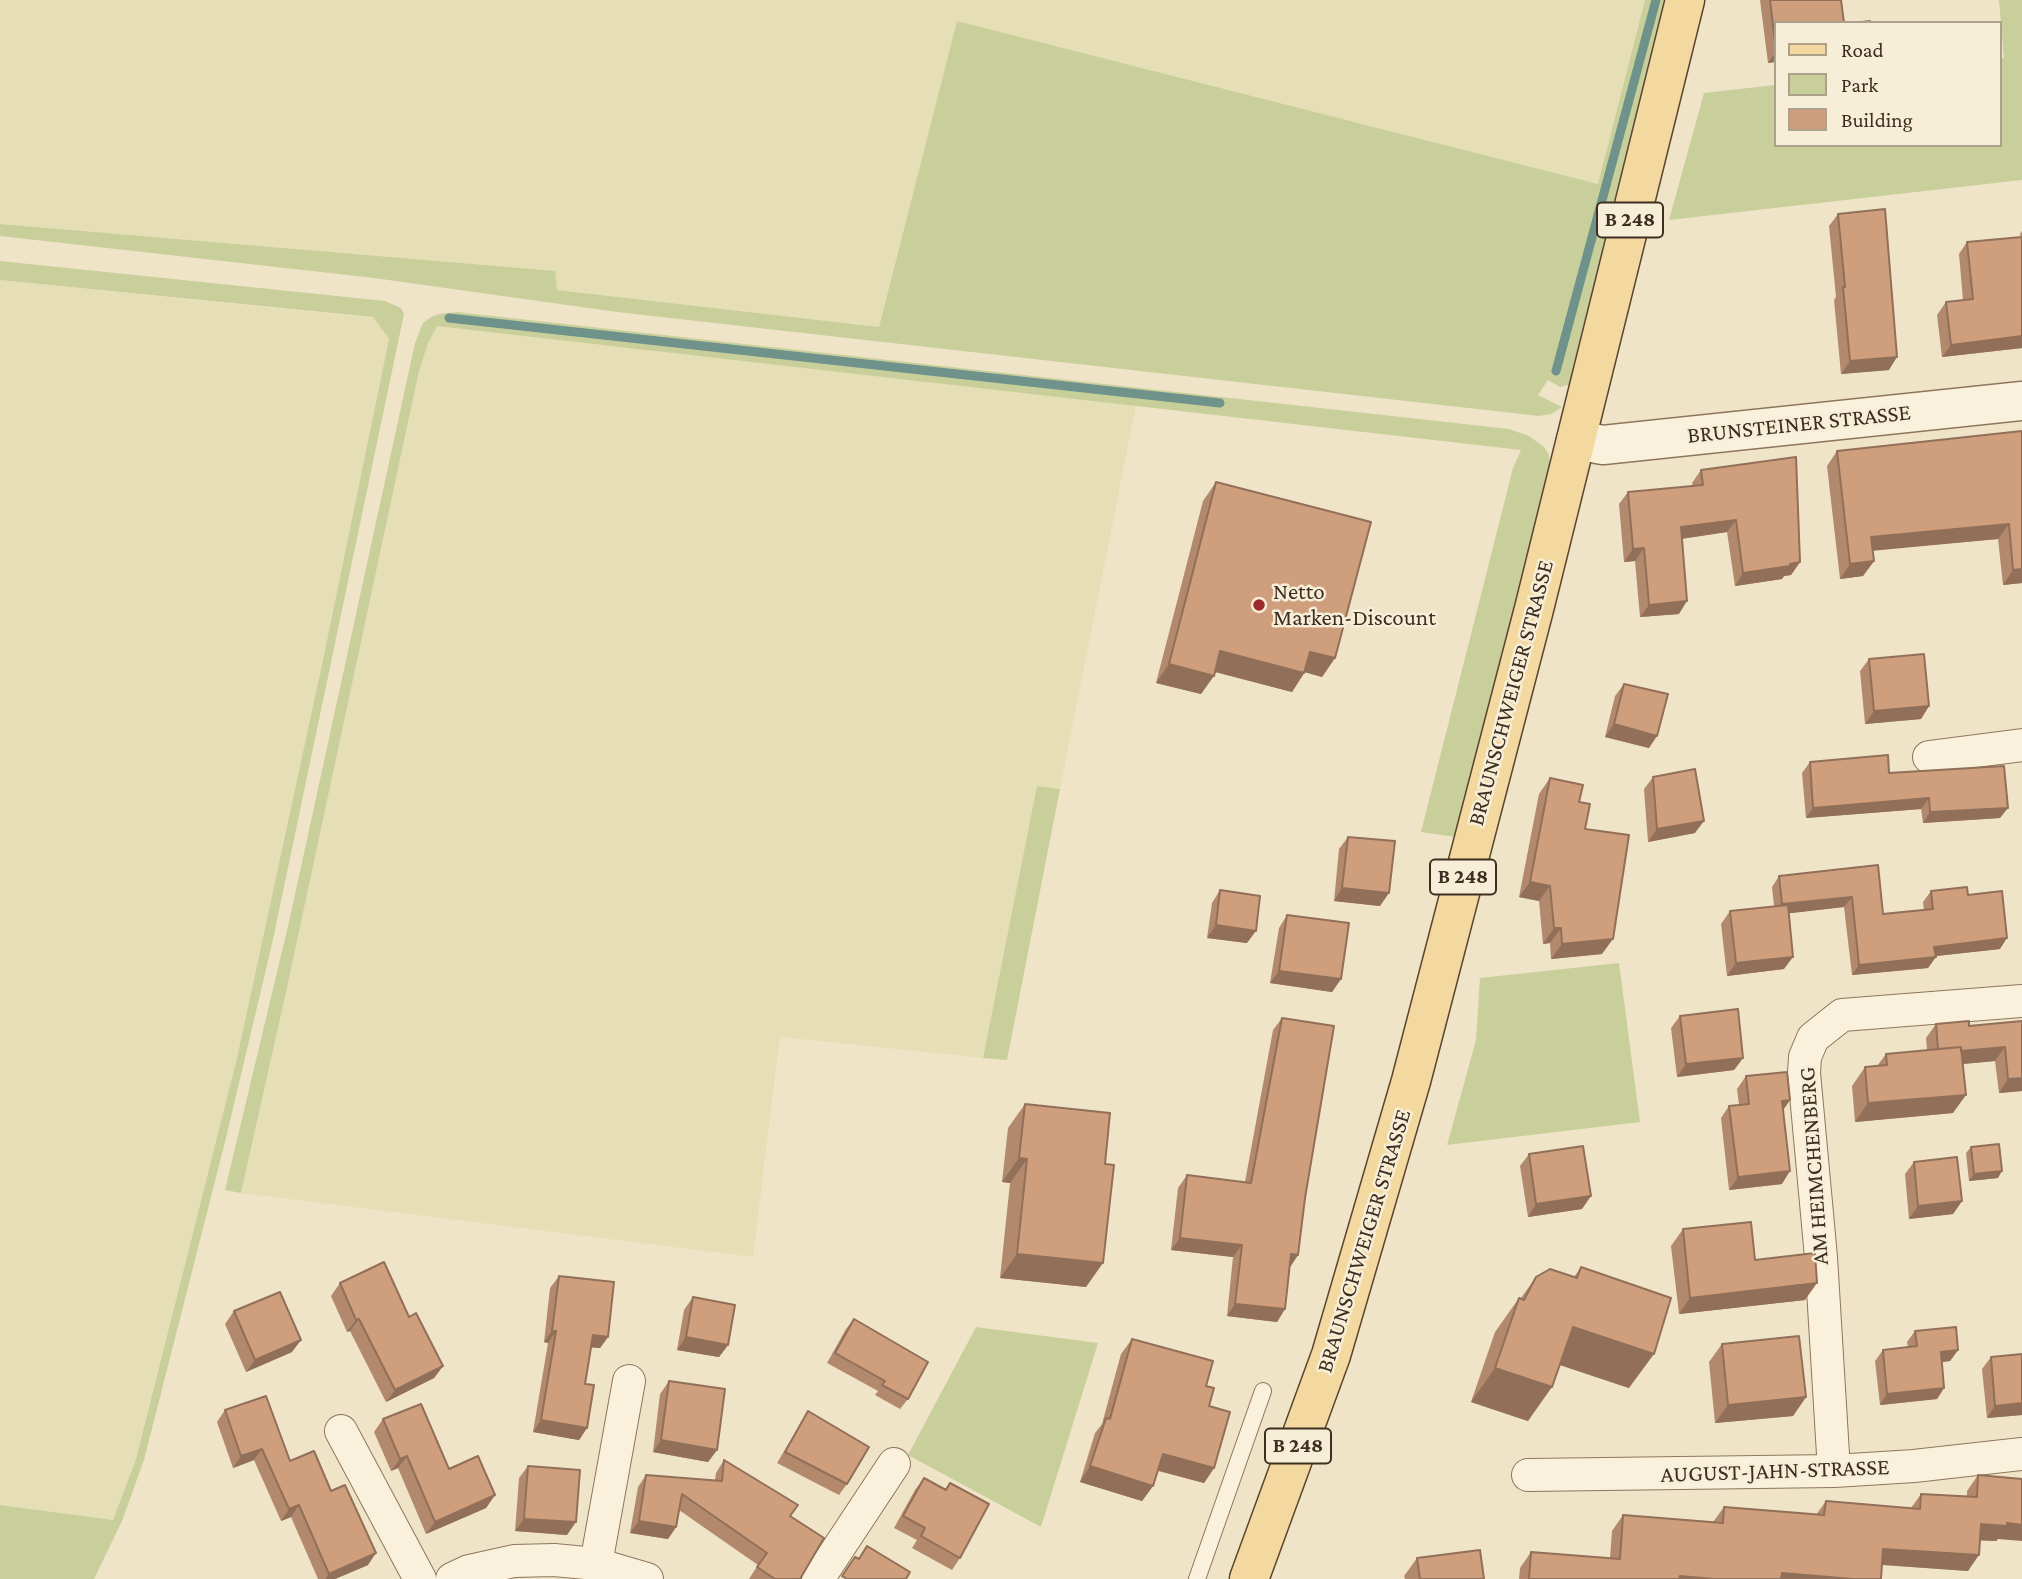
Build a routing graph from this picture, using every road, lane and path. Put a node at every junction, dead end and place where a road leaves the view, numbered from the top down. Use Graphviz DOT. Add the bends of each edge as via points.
graph roads {
  1 [pos="1685,0"];
  2 [pos="2022,401"];
  3 [pos="1576,440"];
  4 [pos="2022,746"];
  5 [pos="1929,757"];
  6 [pos="2022,1001"];
  7 [pos="629,1381"];
  8 [pos="1263,1391"];
  9 [pos="341,1431"];
  10 [pos="2022,1454"];
  11 [pos="894,1464"];
  12 [pos="1834,1471"];
  13 [pos="1528,1475"];
  14 [pos="596,1564"];
  15 [pos="420,1579"];
  16 [pos="452,1579"];
  17 [pos="646,1579"];
  18 [pos="818,1579"];
  19 [pos="1197,1579"];
  20 [pos="1249,1579"];
  1 -- 3 [label="main road, BRAUNSCHWEIGER STRASSE / B 248"];
  2 -- 3 [label="street, BRUNSTEINER STRASSE" via="1603,445"];
  3 -- 20 [label="main road, BRAUNSCHWEIGER STRASSE / B 248" via="1375,1208 1331,1355"];
  4 -- 5 [label="street"];
  6 -- 12 [label="street, AM HEIMCHENBERG" via="1842,1015 1813,1038 1805,1057"];
  7 -- 14 [label="street"];
  8 -- 19 [label="lane"];
  9 -- 15 [label="street"];
  10 -- 12 [label="street, AUGUST-JAHN-STRASSE"];
  11 -- 18 [label="street"];
  12 -- 13 [label="street, AUGUST-JAHN-STRASSE"];
  14 -- 16 [label="street" via="514,1561"];
  14 -- 17 [label="street"];
}
